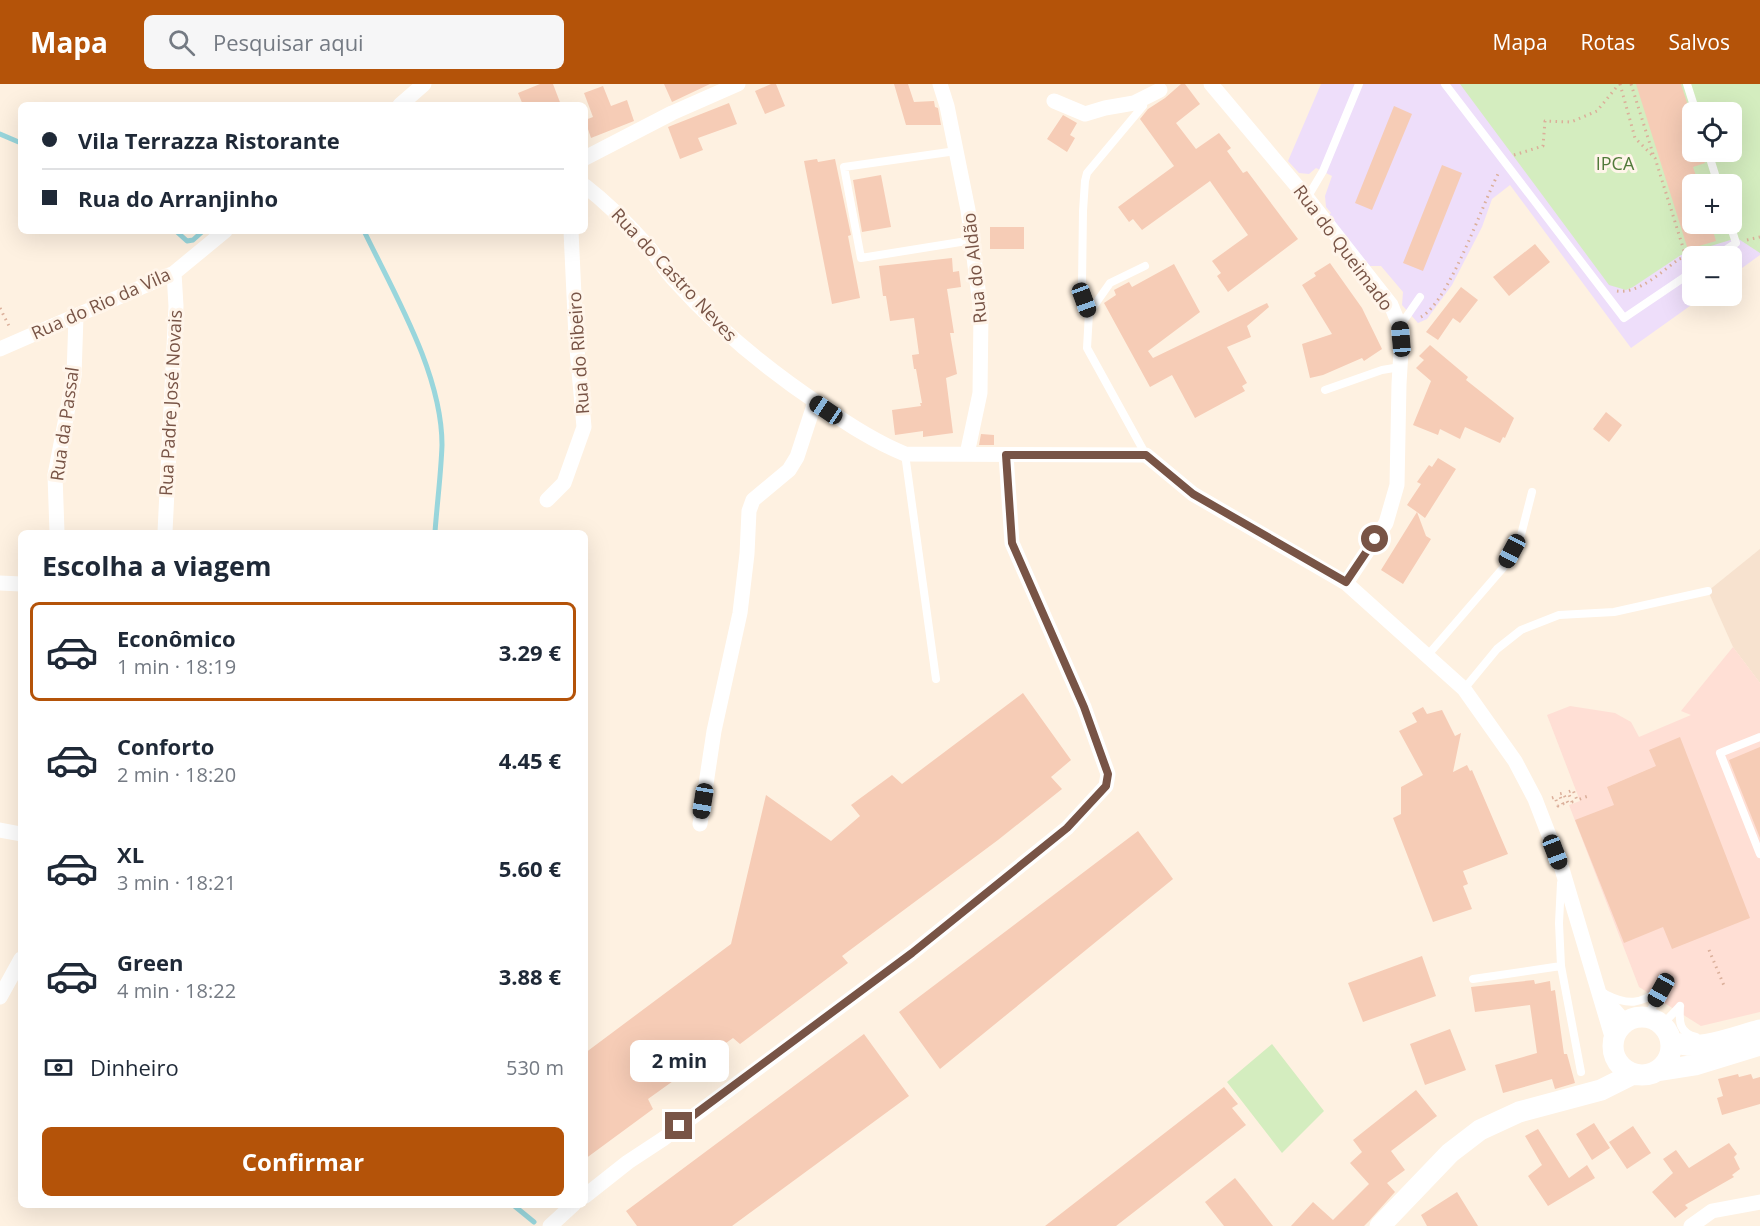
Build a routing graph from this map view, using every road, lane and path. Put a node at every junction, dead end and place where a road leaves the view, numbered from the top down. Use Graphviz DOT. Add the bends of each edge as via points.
graph roads {
  1 [pos="424,84"];
  2 [pos="738,84"];
  3 [pos="940,84"];
  4 [pos="1211,84"];
  5 [pos="1359,84"];
  6 [pos="1445,84"];
  7 [pos="1619,84"];
  8 [pos="1630,84"];
  9 [pos="1687,84"];
  10 [pos="1165,87"];
  11 [pos="1054,101"];
  12 [pos="403,102"];
  13 [pos="1693,102"];
  14 [pos="1143,106"];
  15 [pos="956,151"];
  16 [pos="588,156"];
  17 [pos="1512,156"];
  18 [pos="1655,158"];
  19 [pos="1501,168"];
  20 [pos="588,188"];
  21 [pos="1307,198"];
  22 [pos="221,234"];
  23 [pos="572,234"];
  24 [pos="1733,234"];
  25 [pos="973,240"];
  26 [pos="1736,243"];
  27 [pos="1683,246"];
  28 [pos="1725,246"];
  29 [pos="1731,246"];
  30 [pos="1682,258"];
  31 [pos="1145,266"];
  32 [pos="174,273"];
  33 [pos="1682,279"];
  34 [pos="1616,291"];
  35 [pos="1420,297"];
  36 [pos="0,308"];
  37 [pos="1089,313"];
  38 [pos="1409,313"];
  39 [pos="76,316"];
  40 [pos="1400,327"];
  41 [pos="16,342"];
  42 [pos="0,349"];
  43 [pos="1400,367"];
  44 [pos="1325,390"];
  45 [pos="815,402"];
  46 [pos="905,454"];
  47 [pos="967,454"];
  48 [pos="1006,455"];
  49 [pos="1146,455"];
  50 [pos="1532,492"];
  51 [pos="547,500"];
  52 [pos="57,530"];
  53 [pos="165,530"];
  54 [pos="1346,582"];
  55 [pos="0,583"];
  56 [pos="18,584"];
  57 [pos="1708,591"];
  58 [pos="1427,656"];
  59 [pos="936,679"];
  60 [pos="1464,689"];
  61 [pos="1760,736"];
  62 [pos="1591,795"];
  63 [pos="1555,797"];
  64 [pos="700,824"];
  65 [pos="0,830"];
  66 [pos="18,833"];
  67 [pos="1760,854"];
  68 [pos="1562,869"];
  69 [pos="1709,950"];
  70 [pos="18,964"];
  71 [pos="1561,966"];
  72 [pos="1473,979"];
  73 [pos="1725,988"];
  74 [pos="1598,990"];
  75 [pos="0,997"];
  76 [pos="1625,1022"];
  77 [pos="1660,1028"];
  78 [pos="1760,1028"];
  79 [pos="1613,1045"];
  80 [pos="1760,1045"];
  81 [pos="1657,1071"];
  82 [pos="1581,1072"];
  83 [pos="1633,1074"];
  84 [pos="1582,1095"];
  85 [pos="588,1194"];
  86 [pos="1760,1202"];
  87 [pos="570,1208"];
  88 [pos="550,1226"];
  89 [pos="1380,1226"];
  90 [pos="1691,1226"];
  1 -- 12 [label="street"];
  2 -- 16 [label="street"];
  3 -- 15 [label="street, Rua do Aldão"];
  4 -- 21 [label="street, Rua do Queimado"];
  5 -- 21 [label="lane" via="1323,171"];
  6 -- 33 [label="lane" via="1624,318"];
  7 -- 17 [label="path" via="1597,111 1571,122 1545,122 1543,146"];
  7 -- 18 [label="path" via="1635,138"];
  8 -- 18 [label="path"];
  9 -- 13 [label="lane"];
  10 -- 11 [label="street" via="1134,103 1085,114"];
  10 -- 14 [label="street"];
  14 -- 37 [label="lane" via="1094,164 1085,181 1082,284"];
  15 -- 25 [label="street, Rua do Aldão"];
  15 -- 25 [label="lane" via="844,167 861,258"];
  18 -- 27 [label="path"];
  19 -- 38 [label="path" via="1441,296 1426,315 1420,318"];
  20 -- 45 [label="street, Rua do Castro Neves" via="645,243 705,313 746,351"];
  21 -- 40 [label="street, Rua do Queimado" via="1391,305"];
  22 -- 32 [label="street, Rua do Rio da Vila"];
  23 -- 51 [label="street, Rua do Ribeiro" via="584,428 564,483"];
  24 -- 26 [label="lane"];
  25 -- 47 [label="street, Rua do Aldão" via="982,343 980,393"];
  26 -- 28 [label="path"];
  26 -- 29 [label="lane"];
  30 -- 34 [label="path" via="1635,290"];
  31 -- 37 [label="lane" via="1110,283"];
  32 -- 39 [label="street, Rua do Rio da Vila"];
  32 -- 53 [label="street, Rua Padre José Novais" via="176,306"];
  35 -- 38 [label="lane"];
  36 -- 41 [label="path"];
  37 -- 49 [label="lane" via="1087,348"];
  38 -- 40 [label="lane"];
  39 -- 41 [label="street, Rua do Rio da Vila"];
  39 -- 52 [label="street, Rua da Passal" via="74,376 56,475"];
  40 -- 43 [label="street, Rua do Queimado"];
  41 -- 42 [label="street, Rua do Rio da Vila"];
  43 -- 44 [label="lane"];
  43 -- 54 [label="street, Rua do Queimado" via="1398,485 1386,523"];
  45 -- 46 [label="street, Rua do Castro Neves" via="878,443"];
  45 -- 64 [label="street" via="797,457 789,470 753,500 749,511 740,613 714,731"];
  46 -- 47 [label="street, Rua do Castro Neves"];
  46 -- 59 [label="lane"];
  47 -- 48 [label="street, Rua do Castro Neves"];
  48 -- 49 [label="street, Rua do Castro Neves"];
  48 -- 85 [label="street" via="1012,543 1084,707 1108,774 1106,786 1067,828 912,953"];
  49 -- 54 [label="street" via="1193,494"];
  50 -- 58 [label="lane" via="1521,535 1503,568"];
  54 -- 58 [label="street"];
  55 -- 56 [label="street"];
  57 -- 60 [label="lane" via="1614,612 1559,615 1521,630 1497,649"];
  58 -- 60 [label="street"];
  60 -- 68 [label="street" via="1515,761 1536,800"];
  61 -- 67 [label="lane" via="1720,753"];
  62 -- 63 [label="path" via="1577,800 1573,790 1568,792 1572,802 1568,803 1563,793 1559,794 1563,804 1558,806"];
  65 -- 66 [label="street"];
  68 -- 71 [label="lane"];
  68 -- 74 [label="street"];
  69 -- 73 [label="path"];
  70 -- 75 [label="street"];
  71 -- 72 [label="lane"];
  71 -- 82 [label="lane"];
  74 -- 76 [label="street"];
  74 -- 77 [label="lane" via="1630,1003 1661,990"];
  74 -- 79 [label="street"];
  76 -- 77 [label="main road" via="1637,1017"];
  76 -- 79 [label="main road" via="1616,1031"];
  77 -- 78 [label="main road" via="1679,1045 1700,1046"];
  77 -- 78 [label="lane" via="1680,1006 1680,1025 1694,1038"];
  77 -- 81 [label="main road" via="1668,1059"];
  79 -- 83 [label="main road" via="1620,1065"];
  79 -- 84 [label="main road" via="1602,1074"];
  80 -- 81 [label="main road" via="1695,1065"];
  81 -- 83 [label="main road"];
  83 -- 84 [label="main road"];
  84 -- 89 [label="main road" via="1519,1112 1480,1130 1450,1153"];
  86 -- 90 [label="street" via="1712,1211"];
  87 -- 88 [label="street"];
}
